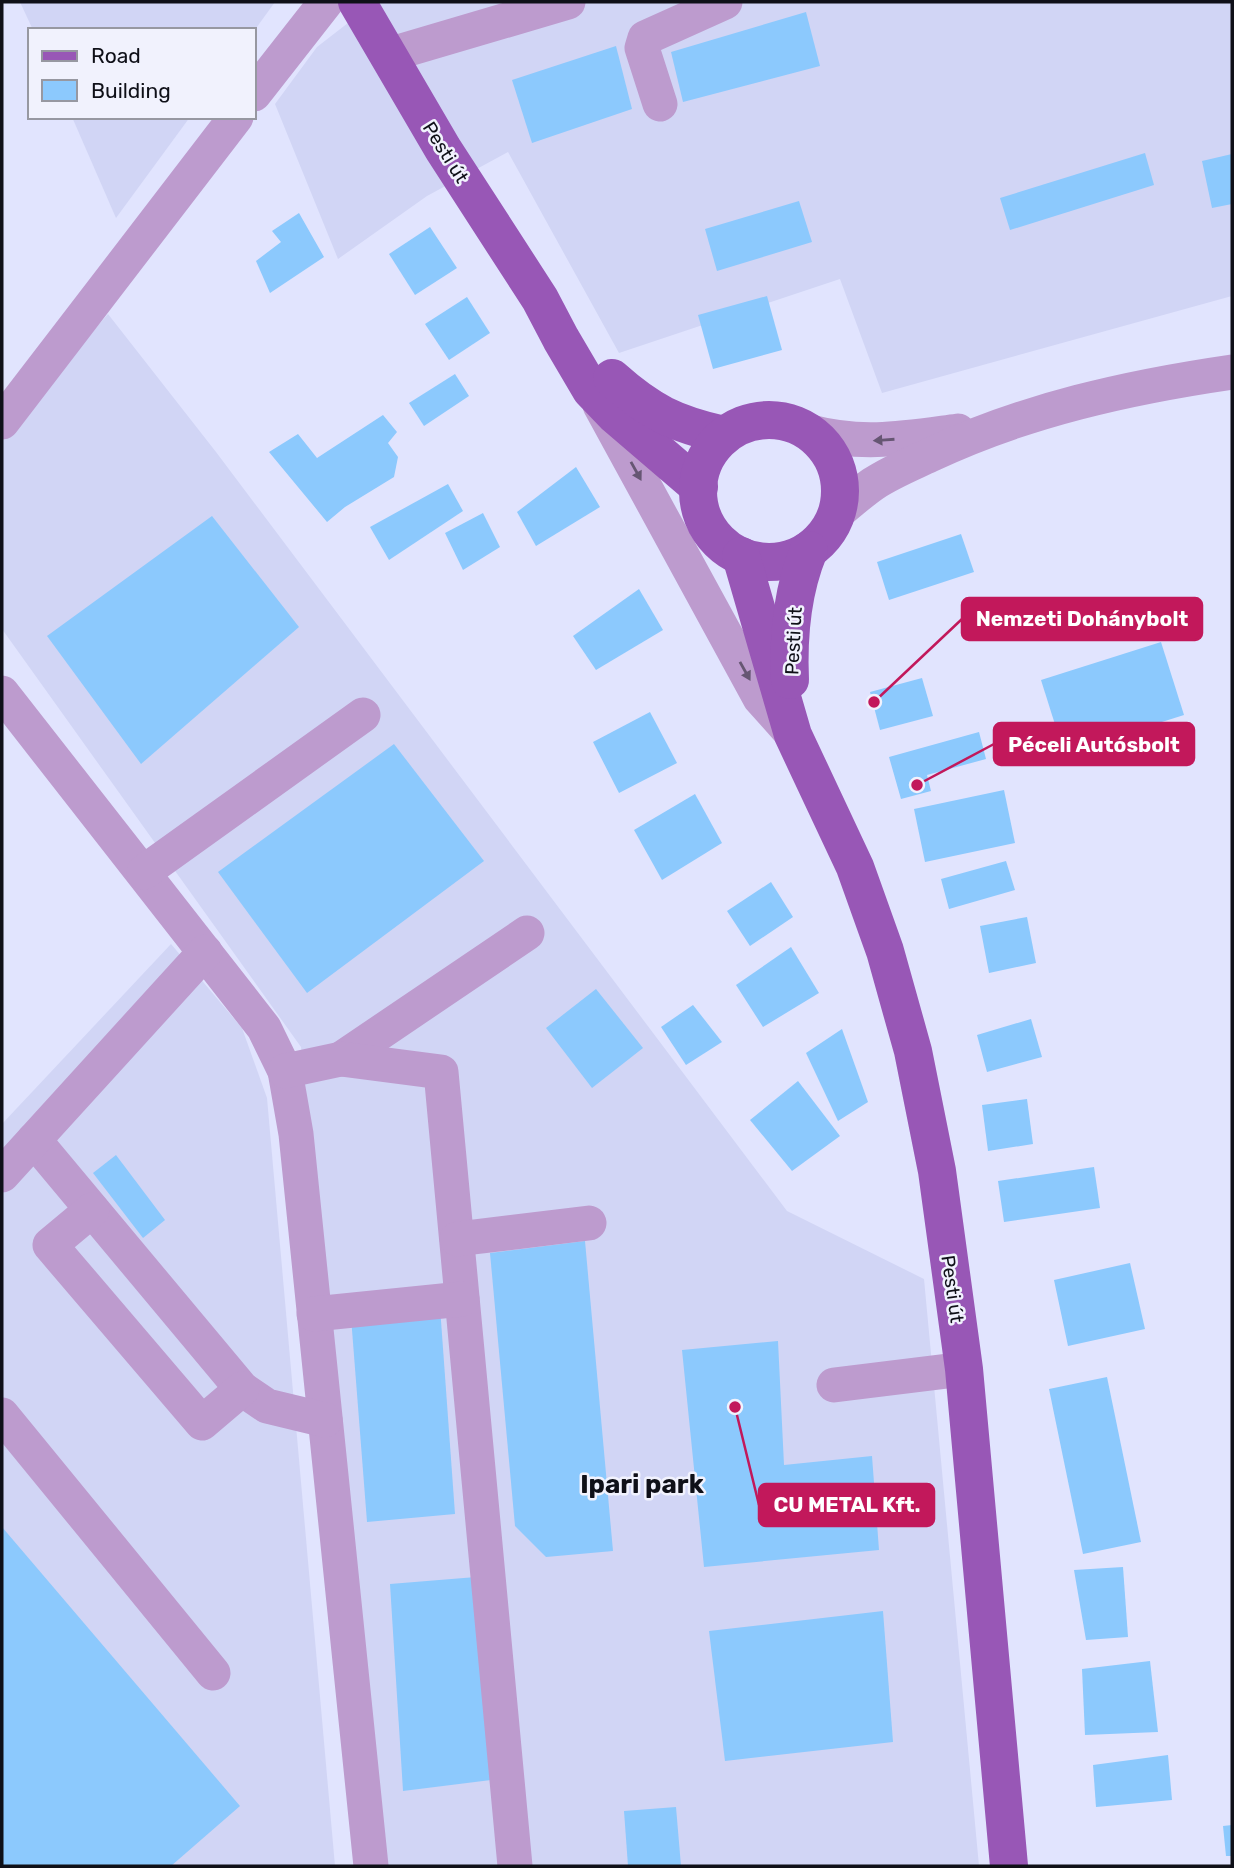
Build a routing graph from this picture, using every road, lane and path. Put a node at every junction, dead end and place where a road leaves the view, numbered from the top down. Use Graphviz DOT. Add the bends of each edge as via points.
graph roads {
  1 [pos="326,2"];
  2 [pos="357,2"];
  3 [pos="568,2"];
  4 [pos="725,2"];
  5 [pos="388,55"];
  6 [pos="256,91"];
  7 [pos="660,104"];
  8 [pos="234,119"];
  9 [pos="540,299"];
  10 [pos="1232,372"];
  11 [pos="591,390"];
  12 [pos="2,422"];
  13 [pos="1000,426"];
  14 [pos="810,432"];
  15 [pos="723,435"];
  16 [pos="699,486"];
  17 [pos="836,514"];
  18 [pos="809,550"];
  19 [pos="741,556"];
  20 [pos="2,693"];
  21 [pos="363,715"];
  22 [pos="793,735"];
  23 [pos="144,872"];
  24 [pos="527,933"];
  25 [pos="205,952"];
  26 [pos="341,1059"];
  27 [pos="285,1071"];
  28 [pos="34,1140"];
  29 [pos="2,1175"];
  30 [pos="92,1210"];
  31 [pos="589,1223"];
  32 [pos="457,1239"];
  33 [pos="462,1299"];
  34 [pos="314,1314"];
  35 [pos="964,1369"];
  36 [pos="834,1385"];
  37 [pos="242,1389"];
  38 [pos="2,1415"];
  39 [pos="325,1420"];
  40 [pos="213,1673"];
  41 [pos="371,1866"];
  42 [pos="515,1866"];
  43 [pos="1009,1866"];
  1 -- 6 [label="street"];
  2 -- 5 [label="main road, Pesti út"];
  3 -- 5 [label="street"];
  4 -- 7 [label="street" via="645,38 642,48"];
  5 -- 9 [label="main road, Pesti út"];
  8 -- 12 [label="street"];
  9 -- 11 [label="main road, Pesti út"];
  9 -- 15 [label="main road, Pesti út" via="589,357 630,395 683,426"];
  10 -- 13 [label="street" via="1129,389"];
  11 -- 16 [label="main road, Pesti út"];
  11 -- 22 [label="street, one-way" via="760,698"];
  13 -- 14 [label="street, one-way" via="881,441 838,440"];
  13 -- 17 [label="street" via="890,474"];
  14 -- 15 [label="main road" via="789,422 766,420"];
  14 -- 17 [label="main road" via="826,448 836,468 840,491"];
  15 -- 16 [label="main road" via="709,453"];
  16 -- 19 [label="main road" via="698,500 706,524 721,543"];
  17 -- 18 [label="main road"];
  18 -- 19 [label="main road" via="788,560 765,562"];
  18 -- 22 [label="main road, Pesti út" via="799,573 789,650"];
  19 -- 22 [label="main road, Pesti út"];
  20 -- 23 [label="street"];
  21 -- 23 [label="street"];
  22 -- 35 [label="main road, Pesti út" via="855,867 913,1051 937,1171"];
  23 -- 25 [label="street"];
  24 -- 26 [label="street"];
  25 -- 27 [label="street" via="264,1028"];
  25 -- 28 [label="street"];
  26 -- 27 [label="street"];
  26 -- 32 [label="street" via="441,1072"];
  27 -- 34 [label="street"];
  28 -- 29 [label="street"];
  28 -- 30 [label="street"];
  30 -- 37 [label="street"];
  30 -- 37 [label="street" via="50,1245 202,1423"];
  31 -- 32 [label="street"];
  32 -- 33 [label="street"];
  33 -- 34 [label="street"];
  33 -- 42 [label="street"];
  34 -- 39 [label="street"];
  35 -- 36 [label="street"];
  35 -- 43 [label="main road, Pesti út"];
  37 -- 39 [label="street" via="267,1406"];
  38 -- 40 [label="street"];
  39 -- 41 [label="street"];
}
